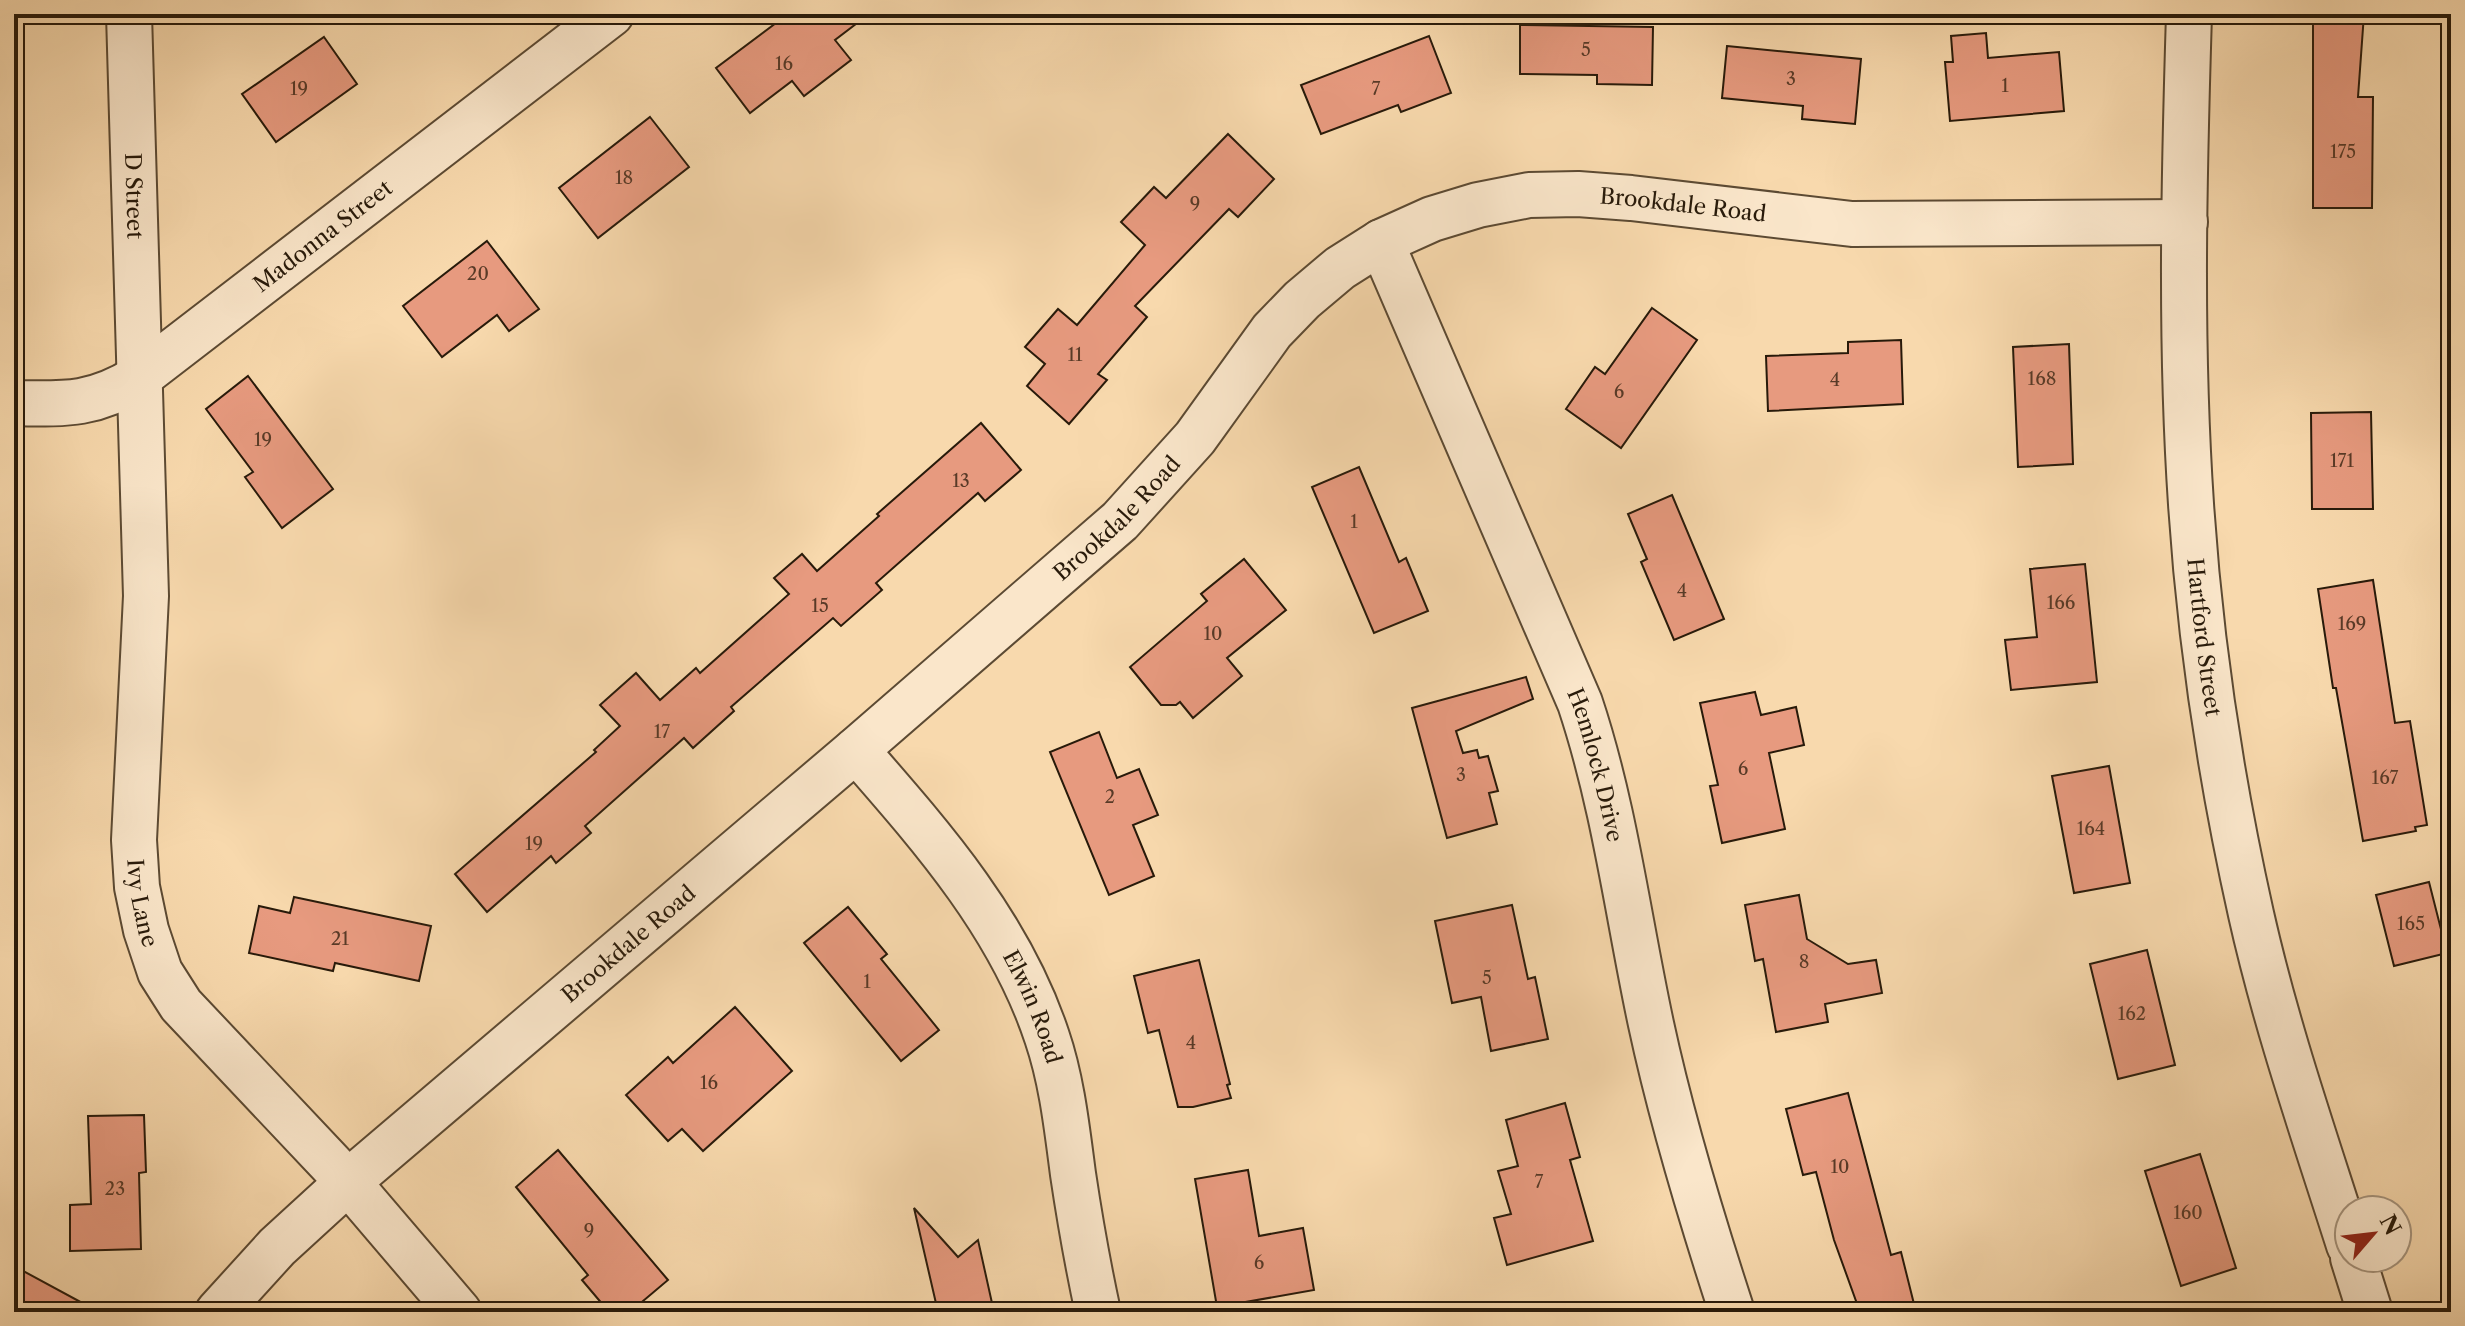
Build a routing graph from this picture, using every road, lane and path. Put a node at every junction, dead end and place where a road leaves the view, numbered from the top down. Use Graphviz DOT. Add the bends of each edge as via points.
graph roads {
  1 [pos="129,14"];
  2 [pos="611,14"];
  3 [pos="2189,14"];
  4 [pos="2185,222"];
  5 [pos="1381,242"];
  6 [pos="138,378"];
  7 [pos="14,403"];
  8 [pos="856,750"];
  9 [pos="348,1182"];
  10 [pos="2333,1194"];
  11 [pos="2358,1274"];
  12 [pos="218,1312"];
  13 [pos="459,1312"];
  14 [pos="1098,1312"];
  15 [pos="1732,1312"];
  16 [pos="2370,1312"];
  1 -- 6 [label="street, D Street"];
  2 -- 6 [label="street, Madonna Street"];
  3 -- 4 [label="street, Hartford Street"];
  4 -- 5 [label="street, Brookdale Road" via="1852,224 1631,198 1529,195 1432,219"];
  4 -- 10 [label="street, Hartford Street" via="2191,505 2219,743 2251,915"];
  5 -- 8 [label="street, Brookdale Road" via="1340,268 1272,331 1195,438 1120,521"];
  5 -- 15 [label="street, Hemlock Drive" via="1585,717 1611,816 1669,1100"];
  6 -- 7 [label="street, Madonna Street" via="90,401"];
  6 -- 9 [label="street, Ivy Lane" via="146,596 134,840 146,930 160,972 181,1005"];
  8 -- 9 [label="street, Brookdale Road"];
  8 -- 14 [label="street, Elwin Road" via="951,863 1025,979 1048,1039"];
  9 -- 12 [label="street, Brookdale Road" via="277,1247"];
  9 -- 13 [label="street, Ivy Lane"];
  11 -- 16 [label="street"];
}
